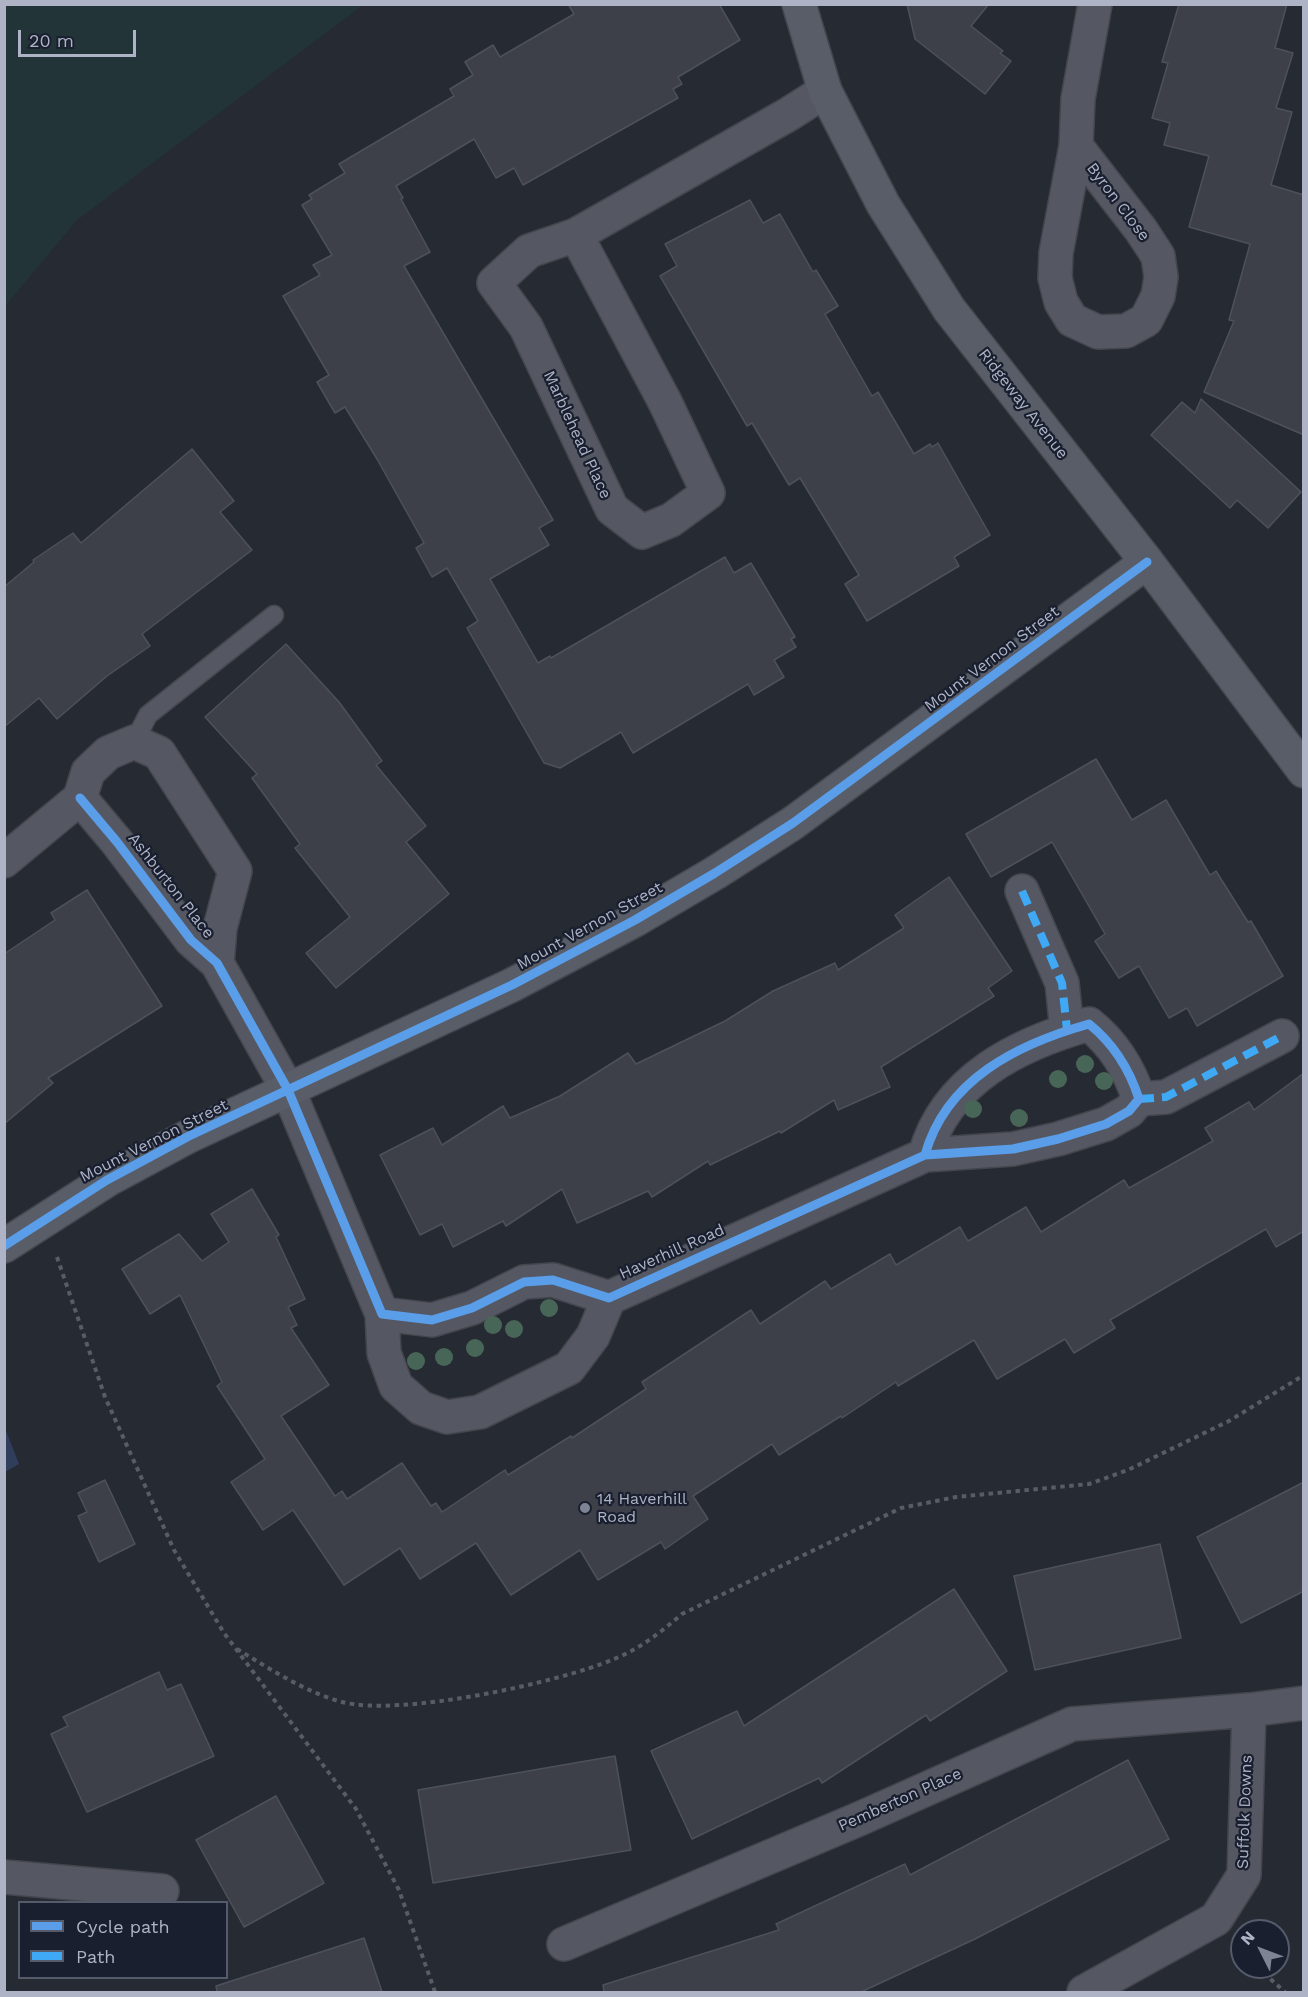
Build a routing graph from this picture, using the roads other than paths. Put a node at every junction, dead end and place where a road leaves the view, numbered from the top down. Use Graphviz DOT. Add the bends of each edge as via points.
graph roads {
  1 [pos="799,4"];
  2 [pos="1095,4"];
  3 [pos="825,91"];
  4 [pos="1076,146"];
  5 [pos="576,235"];
  6 [pos="1147,562"];
  7 [pos="274,615"];
  8 [pos="134,742"];
  9 [pos="1304,771"];
  10 [pos="80,798"];
  11 [pos="4,861"];
  12 [pos="1022,891"];
  13 [pos="217,963"];
  14 [pos="1067,1030"];
  15 [pos="1282,1036"];
  16 [pos="288,1090"];
  17 [pos="1139,1098"];
  18 [pos="925,1155"];
  19 [pos="4,1246"];
  20 [pos="609,1298"];
  21 [pos="382,1314"];
  22 [pos="1304,1703"];
  23 [pos="1249,1710"];
  24 [pos="4,1877"];
  25 [pos="162,1891"];
  26 [pos="564,1944"];
  27 [pos="1084,1992"];
  1 -- 3 [label="street, Ridgeway Avenue"];
  2 -- 4 [label="street, Byron Close" via="1078,99"];
  3 -- 5 [label="street, Marblehead Place"];
  3 -- 6 [label="street, Ridgeway Avenue" via="883,204 949,309"];
  4 -- 4 [label="street, Byron Close" via="1056,252 1055,278 1061,302 1072,320 1098,332 1126,332 1146,320 1158,297 1158,256"];
  5 -- 5 [label="street, Marblehead Place" via="529,251 494,283 526,327 612,509 642,532 671,520 708,493 665,402"];
  6 -- 9 [label="street, Ridgeway Avenue"];
  6 -- 16 [label="street, Mount Vernon Street" via="793,823 715,873 512,985"];
  7 -- 8 [label="lane" via="148,715"];
  8 -- 10 [label="street" via="108,753 88,772"];
  8 -- 13 [label="street, Ashburton Place" via="159,753 235,871 220,928"];
  10 -- 11 [label="street"];
  10 -- 13 [label="street, Ashburton Place" via="191,940"];
  12 -- 14 [label="street" via="1062,983"];
  13 -- 16 [label="street, Ashburton Place"];
  14 -- 17 [label="street" via="1089,1024 1108,1039 1132,1076"];
  14 -- 18 [label="street" via="1016,1051 973,1079 945,1109 932,1131"];
  15 -- 17 [label="street" via="1166,1096"];
  16 -- 19 [label="street, Mount Vernon Street" via="107,1180"];
  16 -- 21 [label="street, Haverhill Road"];
  17 -- 18 [label="street, Haverhill Road" via="1129,1111 1106,1124 1058,1139 1013,1149"];
  18 -- 20 [label="street, Haverhill Road"];
  20 -- 21 [label="street, Haverhill Road" via="553,1280 524,1282 472,1308 432,1320"];
  20 -- 21 [label="street, Haverhill Road" via="593,1336 568,1368 480,1412 447,1417 421,1408 396,1386 384,1353"];
  22 -- 23 [label="street"];
  23 -- 26 [label="street, Pemberton Place" via="1072,1724"];
  23 -- 27 [label="street, Suffolk Downs" via="1244,1875 1216,1920"];
  24 -- 25 [label="street"];
}
